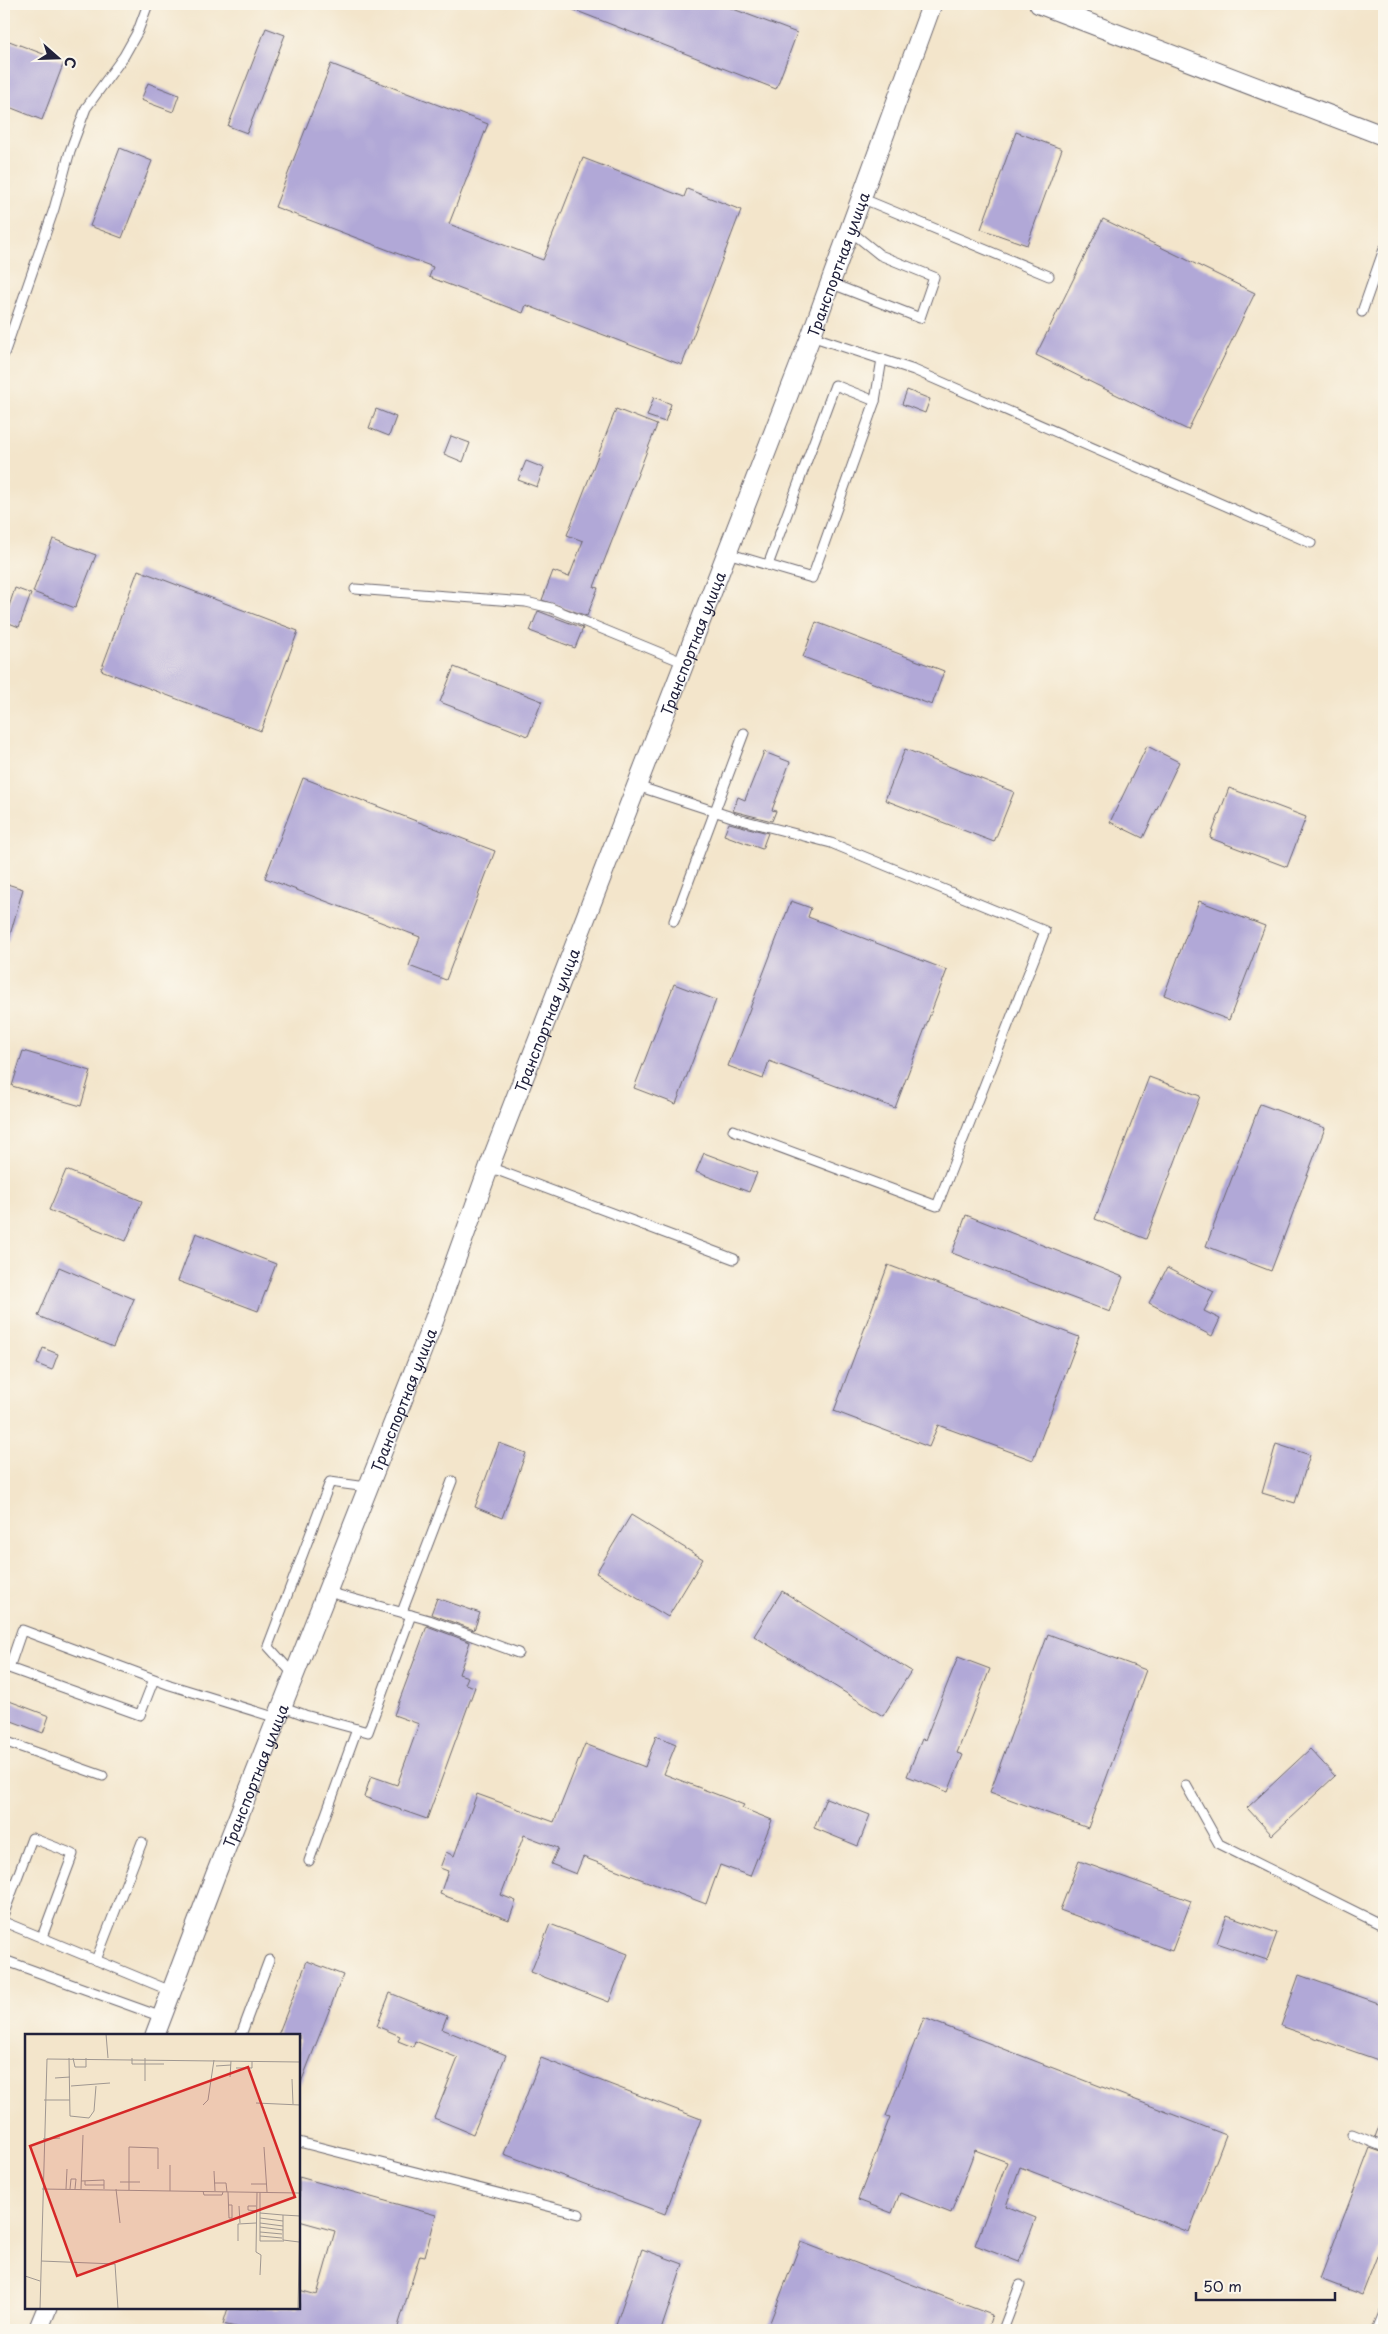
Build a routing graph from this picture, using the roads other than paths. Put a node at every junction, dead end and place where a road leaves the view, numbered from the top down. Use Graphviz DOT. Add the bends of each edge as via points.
graph roads {
  1 [pos="148,4"];
  2 [pos="932,4"];
  3 [pos="1039,4"];
  4 [pos="1384,136"];
  5 [pos="861,198"];
  6 [pos="849,230"];
  7 [pos="1384,250"];
  8 [pos="1049,276"];
  9 [pos="830,283"];
  10 [pos="1362,312"];
  11 [pos="811,336"];
  12 [pos="4,354"];
  13 [pos="882,359"];
  14 [pos="875,401"];
  15 [pos="1311,543"];
  16 [pos="727,553"];
  17 [pos="768,565"];
  18 [pos="355,589"];
  19 [pos="685,663"];
  20 [pos="744,732"];
  21 [pos="637,786"];
  22 [pos="715,811"];
  23 [pos="674,921"];
  24 [pos="733,1130"];
  25 [pos="489,1167"];
  26 [pos="734,1259"];
  27 [pos="452,1481"];
  28 [pos="367,1487"];
  29 [pos="328,1592"];
  30 [pos="402,1612"];
  31 [pos="412,1615"];
  32 [pos="518,1653"];
  33 [pos="294,1675"];
  34 [pos="154,1679"];
  35 [pos="279,1712"];
  36 [pos="357,1729"];
  37 [pos="4,1741"];
  38 [pos="103,1776"];
  39 [pos="1186,1785"];
  40 [pos="142,1842"];
  41 [pos="309,1861"];
  42 [pos="4,1913"];
  43 [pos="4,1922"];
  44 [pos="1384,1926"];
  45 [pos="42,1937"];
  46 [pos="4,1960"];
  47 [pos="96,1960"];
  48 [pos="269,1960"];
  49 [pos="171,1991"];
  50 [pos="162,2017"];
  51 [pos="155,2034"];
  52 [pos="240,2034"];
  53 [pos="1352,2134"];
  54 [pos="300,2142"];
  55 [pos="1384,2147"];
  56 [pos="579,2214"];
  57 [pos="1020,2285"];
  58 [pos="47,2309"];
  59 [pos="1384,2313"];
  60 [pos="38,2330"];
  61 [pos="1003,2330"];
  62 [pos="1378,2330"];
  1 -- 12 [label="lane" via="124,56 86,108"];
  2 -- 5 [label="street, Транспортная улица"];
  3 -- 4 [label="street"];
  5 -- 6 [label="street, Транспортная улица"];
  5 -- 8 [label="lane"];
  6 -- 9 [label="street, Транспортная улица"];
  6 -- 9 [label="lane" via="880,255 934,277 920,318"];
  7 -- 10 [label="lane"];
  9 -- 11 [label="street, Транспортная улица"];
  11 -- 13 [label="lane"];
  11 -- 16 [label="street, Транспортная улица"];
  13 -- 14 [label="lane"];
  13 -- 15 [label="lane" via="914,370"];
  14 -- 17 [label="lane" via="812,578"];
  14 -- 17 [label="lane" via="835,385"];
  16 -- 17 [label="lane"];
  16 -- 19 [label="street, Транспортная улица"];
  18 -- 19 [label="lane" via="526,602 551,608"];
  19 -- 21 [label="street, Транспортная улица"];
  20 -- 22 [label="lane"];
  21 -- 22 [label="lane"];
  21 -- 25 [label="street, Транспортная улица"];
  22 -- 23 [label="lane"];
  22 -- 24 [label="lane" via="831,843 1045,931 937,1206"];
  25 -- 26 [label="lane"];
  25 -- 28 [label="street, Транспортная улица" via="434,1320"];
  27 -- 30 [label="lane"];
  28 -- 29 [label="street, Транспортная улица"];
  28 -- 33 [label="lane" via="330,1482 268,1646"];
  29 -- 30 [label="lane"];
  29 -- 33 [label="street, Транспортная улица"];
  30 -- 31 [label="lane"];
  31 -- 32 [label="lane"];
  31 -- 36 [label="lane" via="368,1732"];
  33 -- 35 [label="street, Транспортная улица"];
  34 -- 34 [label="lane" via="22,1630 9,1668 140,1715"];
  34 -- 35 [label="lane"];
  35 -- 36 [label="lane" via="305,1715"];
  35 -- 49 [label="street, Транспортная улица"];
  36 -- 41 [label="lane"];
  37 -- 38 [label="lane"];
  39 -- 44 [label="lane" via="1219,1844"];
  40 -- 47 [label="lane"];
  42 -- 45 [label="lane" via="32,1838 73,1854"];
  43 -- 45 [label="lane"];
  45 -- 47 [label="lane"];
  46 -- 50 [label="lane"];
  47 -- 49 [label="lane"];
  48 -- 52 [label="lane"];
  49 -- 50 [label="street, Транспортная улица"];
  50 -- 51 [label="street, Транспортная улица"];
  53 -- 55 [label="lane"];
  54 -- 56 [label="lane"];
  57 -- 61 [label="lane"];
  58 -- 60 [label="street"];
  59 -- 62 [label="lane"];
}
